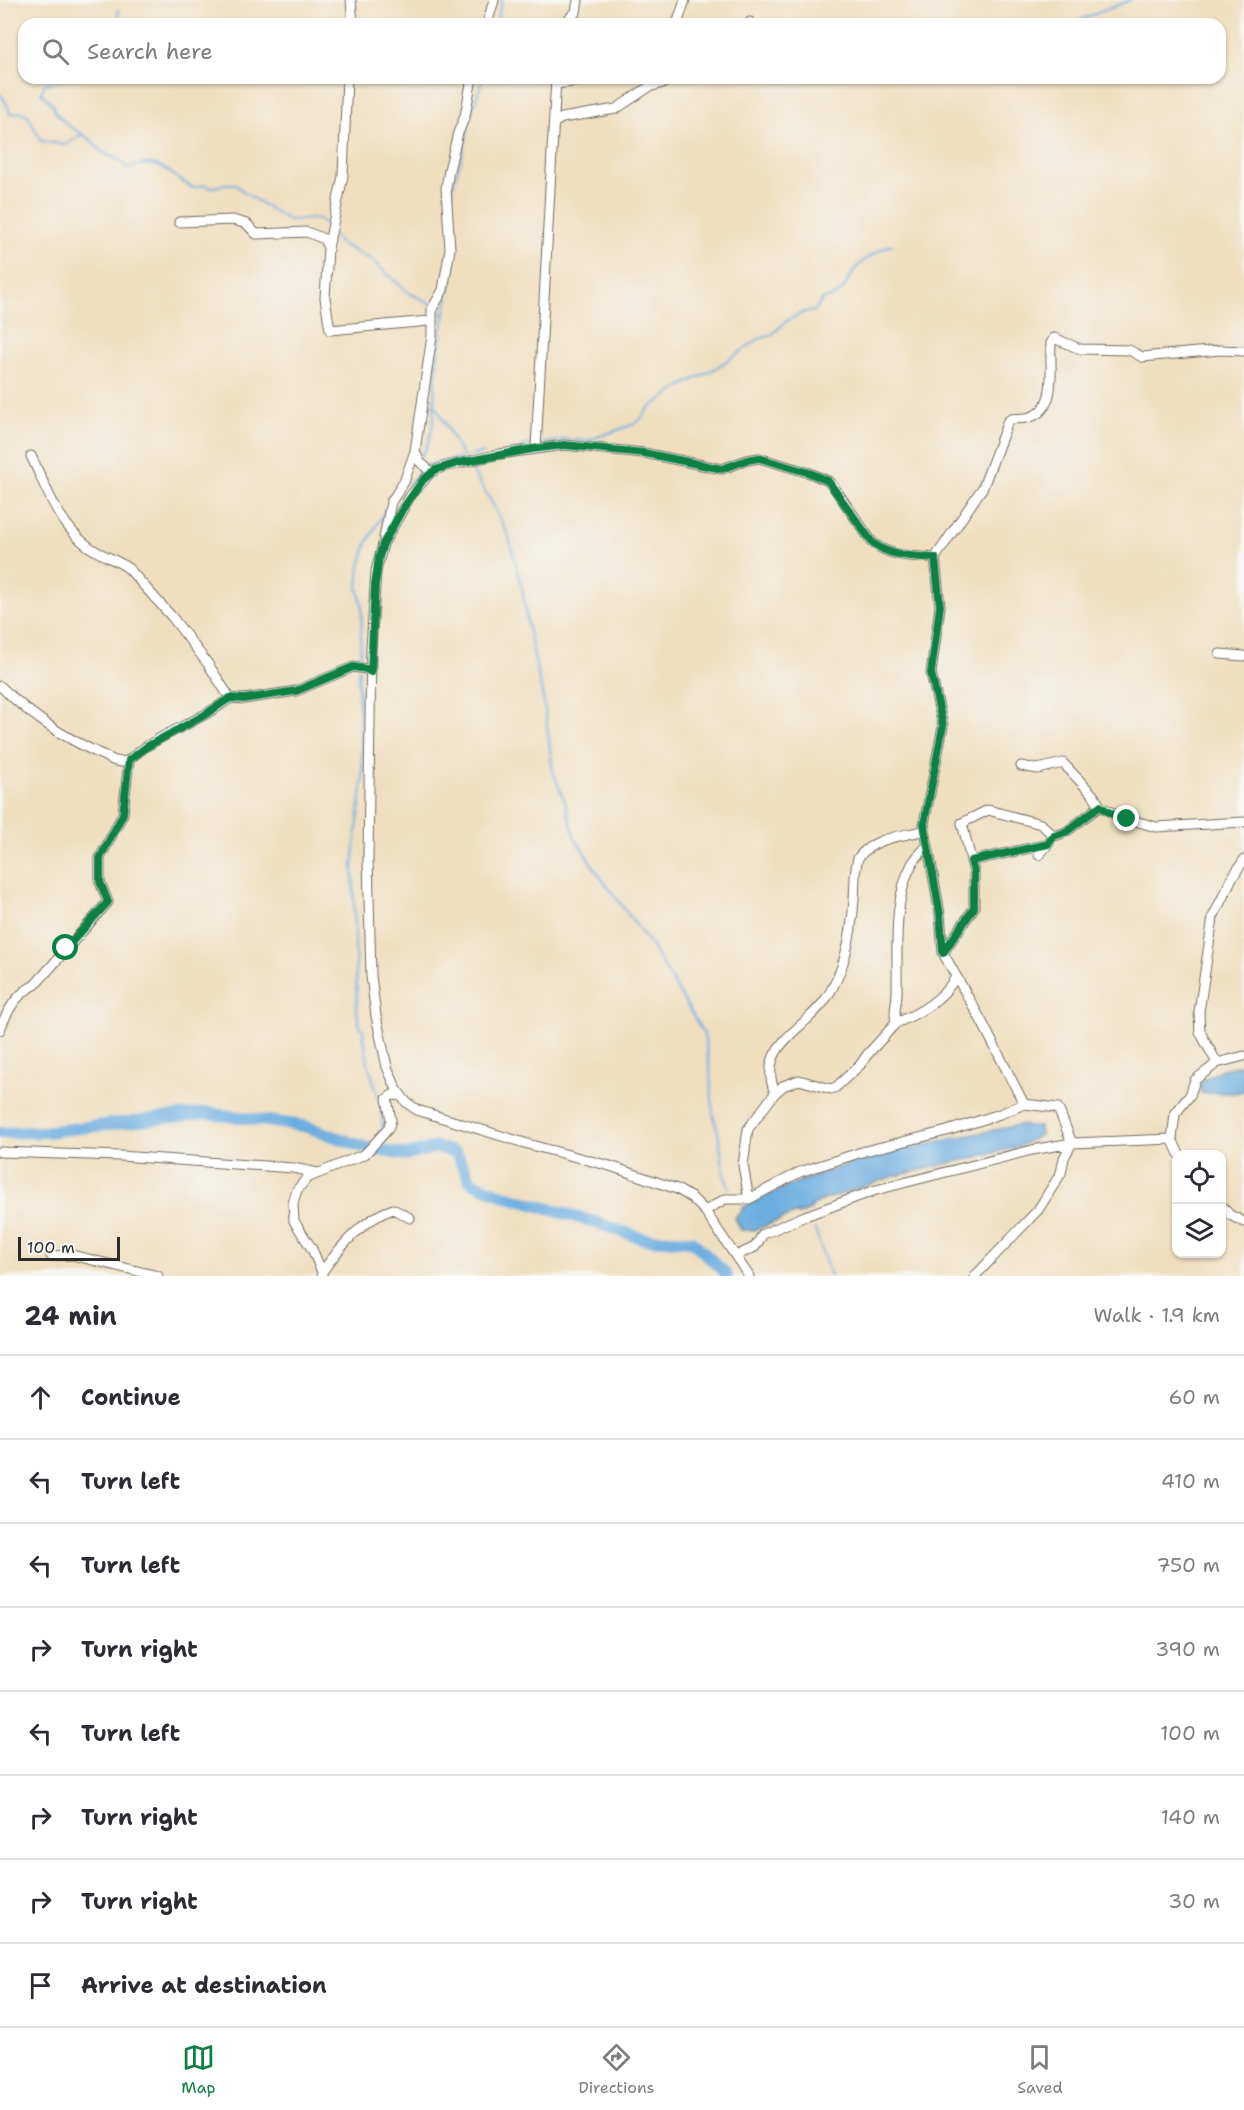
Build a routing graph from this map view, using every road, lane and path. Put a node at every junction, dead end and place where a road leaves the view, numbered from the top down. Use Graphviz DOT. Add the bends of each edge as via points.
graph roads {
  1 [pos="351,0"];
  2 [pos="494,0"];
  3 [pos="578,0"];
  4 [pos="685,0"];
  5 [pos="352,18"];
  6 [pos="489,18"];
  7 [pos="570,18"];
  8 [pos="679,18"];
  9 [pos="346,84"];
  10 [pos="471,84"];
  11 [pos="556,84"];
  12 [pos="659,84"];
  13 [pos="554,123"];
  14 [pos="179,222"];
  15 [pos="328,248"];
  16 [pos="432,323"];
  17 [pos="1244,351"];
  18 [pos="536,448"];
  19 [pos="415,451"];
  20 [pos="32,456"];
  21 [pos="431,472"];
  22 [pos="383,544"];
  23 [pos="935,558"];
  24 [pos="1220,654"];
  25 [pos="1244,656"];
  26 [pos="371,672"];
  27 [pos="0,686"];
  28 [pos="230,698"];
  29 [pos="129,760"];
  30 [pos="1021,766"];
  31 [pos="1100,806"];
  32 [pos="1244,822"];
  33 [pos="925,830"];
  34 [pos="1051,840"];
  35 [pos="927,846"];
  36 [pos="1039,855"];
  37 [pos="1244,860"];
  38 [pos="971,861"];
  39 [pos="943,953"];
  40 [pos="956,977"];
  41 [pos="896,1023"];
  42 [pos="0,1030"];
  43 [pos="1244,1056"];
  44 [pos="1217,1063"];
  45 [pos="775,1093"];
  46 [pos="401,1096"];
  47 [pos="1024,1104"];
  48 [pos="1172,1139"];
  49 [pos="1072,1143"];
  50 [pos="1177,1150"];
  51 [pos="0,1152"];
  52 [pos="318,1173"];
  53 [pos="749,1199"];
  54 [pos="705,1211"];
  55 [pos="1226,1211"];
  56 [pos="410,1218"];
  57 [pos="1244,1222"];
  58 [pos="51,1256"];
  59 [pos="736,1256"];
  60 [pos="322,1274"];
  61 [pos="158,1276"];
  62 [pos="749,1276"];
  63 [pos="975,1276"];
  1 -- 5 [label="street"];
  2 -- 6 [label="street"];
  3 -- 7 [label="street" via="576,12"];
  4 -- 8 [label="street"];
  9 -- 15 [label="street" via="343,176"];
  10 -- 16 [label="street" via="446,188 450,249 443,290 432,309"];
  11 -- 13 [label="street"];
  12 -- 13 [label="street" via="622,107 562,118"];
  13 -- 18 [label="street"];
  14 -- 15 [label="street" via="233,220 263,235 307,232 324,239"];
  15 -- 16 [label="street" via="325,298 330,330"];
  16 -- 19 [label="street"];
  17 -- 23 [label="street" via="1142,357 1129,350 1080,348 1054,338 1047,403 1027,418 1008,421 983,487"];
  18 -- 21 [label="street"];
  18 -- 23 [label="street" via="606,448 722,469 759,458 828,481 872,542 887,553"];
  19 -- 21 [label="street"];
  19 -- 22 [label="street" via="404,482 391,502"];
  20 -- 28 [label="street" via="61,519 91,548 129,569 191,642"];
  21 -- 22 [label="street" via="411,495"];
  22 -- 26 [label="street" via="375,585"];
  23 -- 33 [label="street" via="940,606 931,673 943,726"];
  24 -- 25 [label="street"];
  26 -- 28 [label="street" via="353,667 296,691"];
  26 -- 46 [label="street" via="371,976 387,1067"];
  27 -- 29 [label="street" via="58,733 115,761"];
  28 -- 29 [label="street"];
  29 -- 42 [label="street" via="123,814 100,858 100,882 108,902 5,1014"];
  30 -- 31 [label="street" via="1038,769 1063,763"];
  31 -- 32 [label="street" via="1118,816 1156,827"];
  31 -- 34 [label="street"];
  33 -- 35 [label="street"];
  33 -- 45 [label="street" via="882,840 858,858 851,937 825,999 774,1055 771,1078"];
  34 -- 36 [label="street"];
  34 -- 38 [label="street"];
  34 -- 38 [label="street" via="1041,824 988,810 962,823"];
  35 -- 39 [label="street"];
  35 -- 41 [label="street" via="904,882 896,943"];
  37 -- 44 [label="street" via="1213,917 1199,1012 1200,1032"];
  38 -- 39 [label="street" via="974,908"];
  39 -- 40 [label="street"];
  40 -- 41 [label="street" via="936,1002"];
  40 -- 47 [label="street"];
  41 -- 45 [label="street" via="836,1087 799,1080"];
  43 -- 44 [label="street"];
  44 -- 48 [label="street" via="1196,1080 1190,1095 1174,1114"];
  45 -- 53 [label="street" via="748,1129 743,1165"];
  46 -- 52 [label="street" via="387,1099 391,1120 388,1129 365,1155"];
  46 -- 54 [label="street" via="417,1110 655,1181 686,1194"];
  47 -- 49 [label="street" via="1058,1107"];
  47 -- 53 [label="street" via="947,1131 800,1172"];
  48 -- 49 [label="street"];
  48 -- 50 [label="street"];
  49 -- 59 [label="street" via="876,1190 764,1234 755,1247"];
  49 -- 63 [label="street" via="1038,1210"];
  51 -- 52 [label="street" via="192,1161"];
  52 -- 60 [label="street" via="301,1184 293,1215"];
  53 -- 54 [label="street" via="725,1199"];
  54 -- 59 [label="street"];
  55 -- 57 [label="street"];
  56 -- 60 [label="street" via="393,1209 373,1219 336,1252"];
  58 -- 61 [label="street" via="72,1255"];
  59 -- 62 [label="street"];
}
